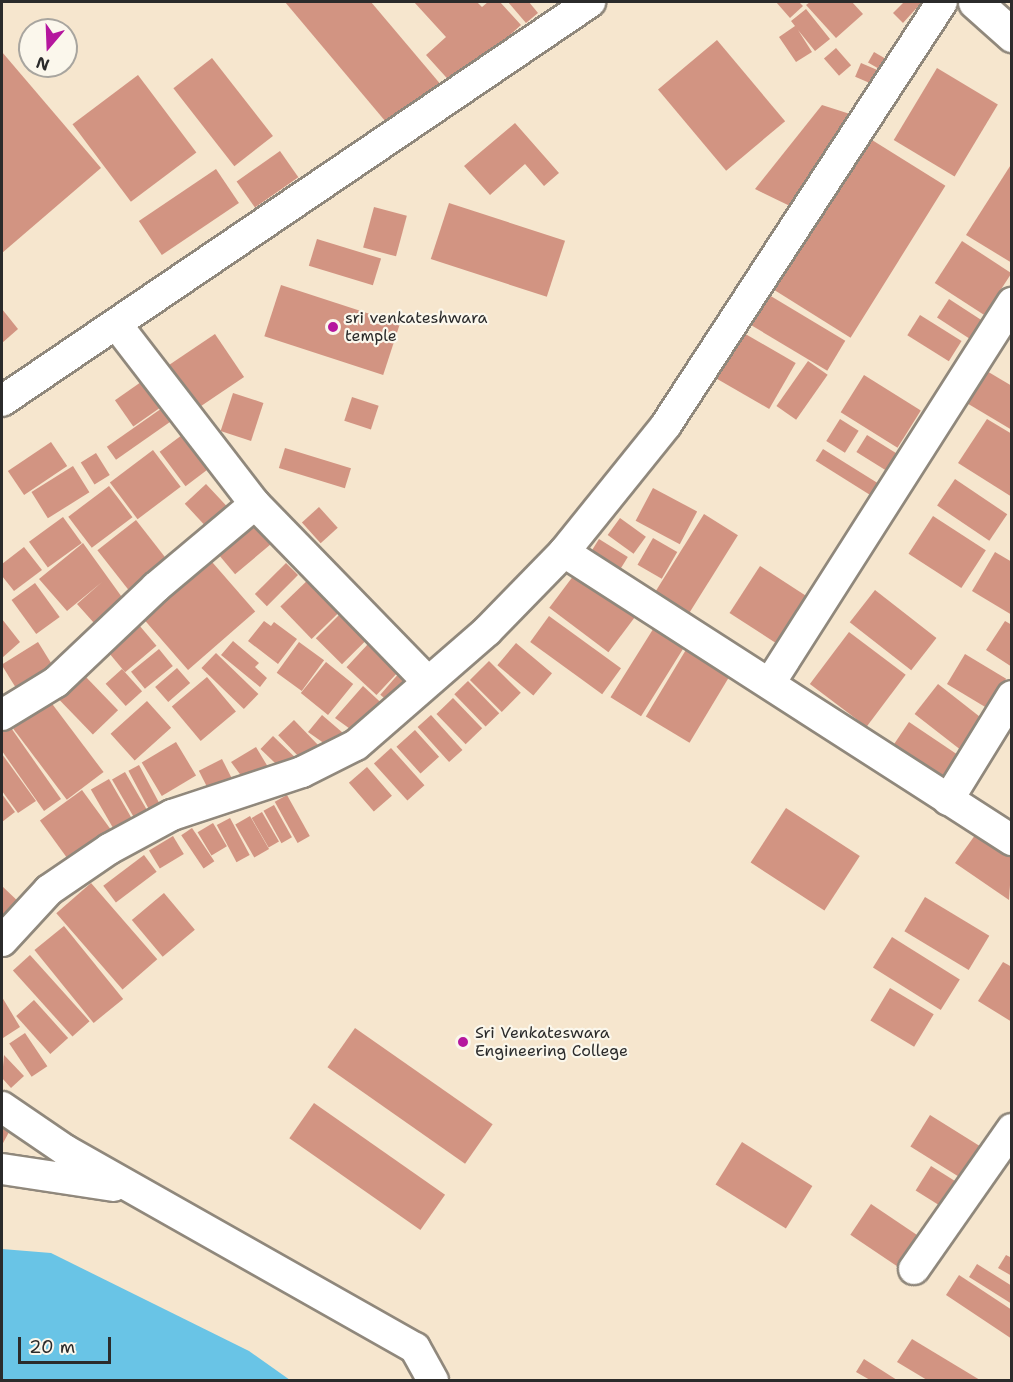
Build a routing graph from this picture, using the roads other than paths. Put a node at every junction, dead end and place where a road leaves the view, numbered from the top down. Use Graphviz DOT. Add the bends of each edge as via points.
graph roads {
  1 [pos="590,2"];
  2 [pos="942,2"];
  3 [pos="975,2"];
  4 [pos="1011,35"];
  5 [pos="1011,303"];
  6 [pos="117,325"];
  7 [pos="2,401"];
  8 [pos="255,504"];
  9 [pos="564,552"];
  10 [pos="427,681"];
  11 [pos="770,683"];
  12 [pos="1011,696"];
  13 [pos="2,715"];
  14 [pos="948,800"];
  15 [pos="1011,840"];
  16 [pos="2,941"];
  17 [pos="2,1107"];
  18 [pos="1011,1129"];
  19 [pos="2,1169"];
  20 [pos="133,1188"];
  21 [pos="914,1269"];
  22 [pos="433,1380"];
  1 -- 6 [label="street"];
  2 -- 9 [label="street" via="666,425"];
  3 -- 4 [label="main road"];
  5 -- 11 [label="street"];
  6 -- 7 [label="street"];
  6 -- 8 [label="street"];
  8 -- 10 [label="street"];
  8 -- 13 [label="street" via="156,587 56,682"];
  9 -- 10 [label="street" via="487,631"];
  9 -- 11 [label="street"];
  10 -- 16 [label="street" via="356,745 302,772 172,815 109,849 50,890"];
  11 -- 14 [label="street"];
  12 -- 14 [label="street"];
  14 -- 15 [label="street"];
  17 -- 20 [label="street"];
  18 -- 21 [label="street"];
  19 -- 20 [label="street"];
  20 -- 22 [label="street" via="415,1348"];
}
